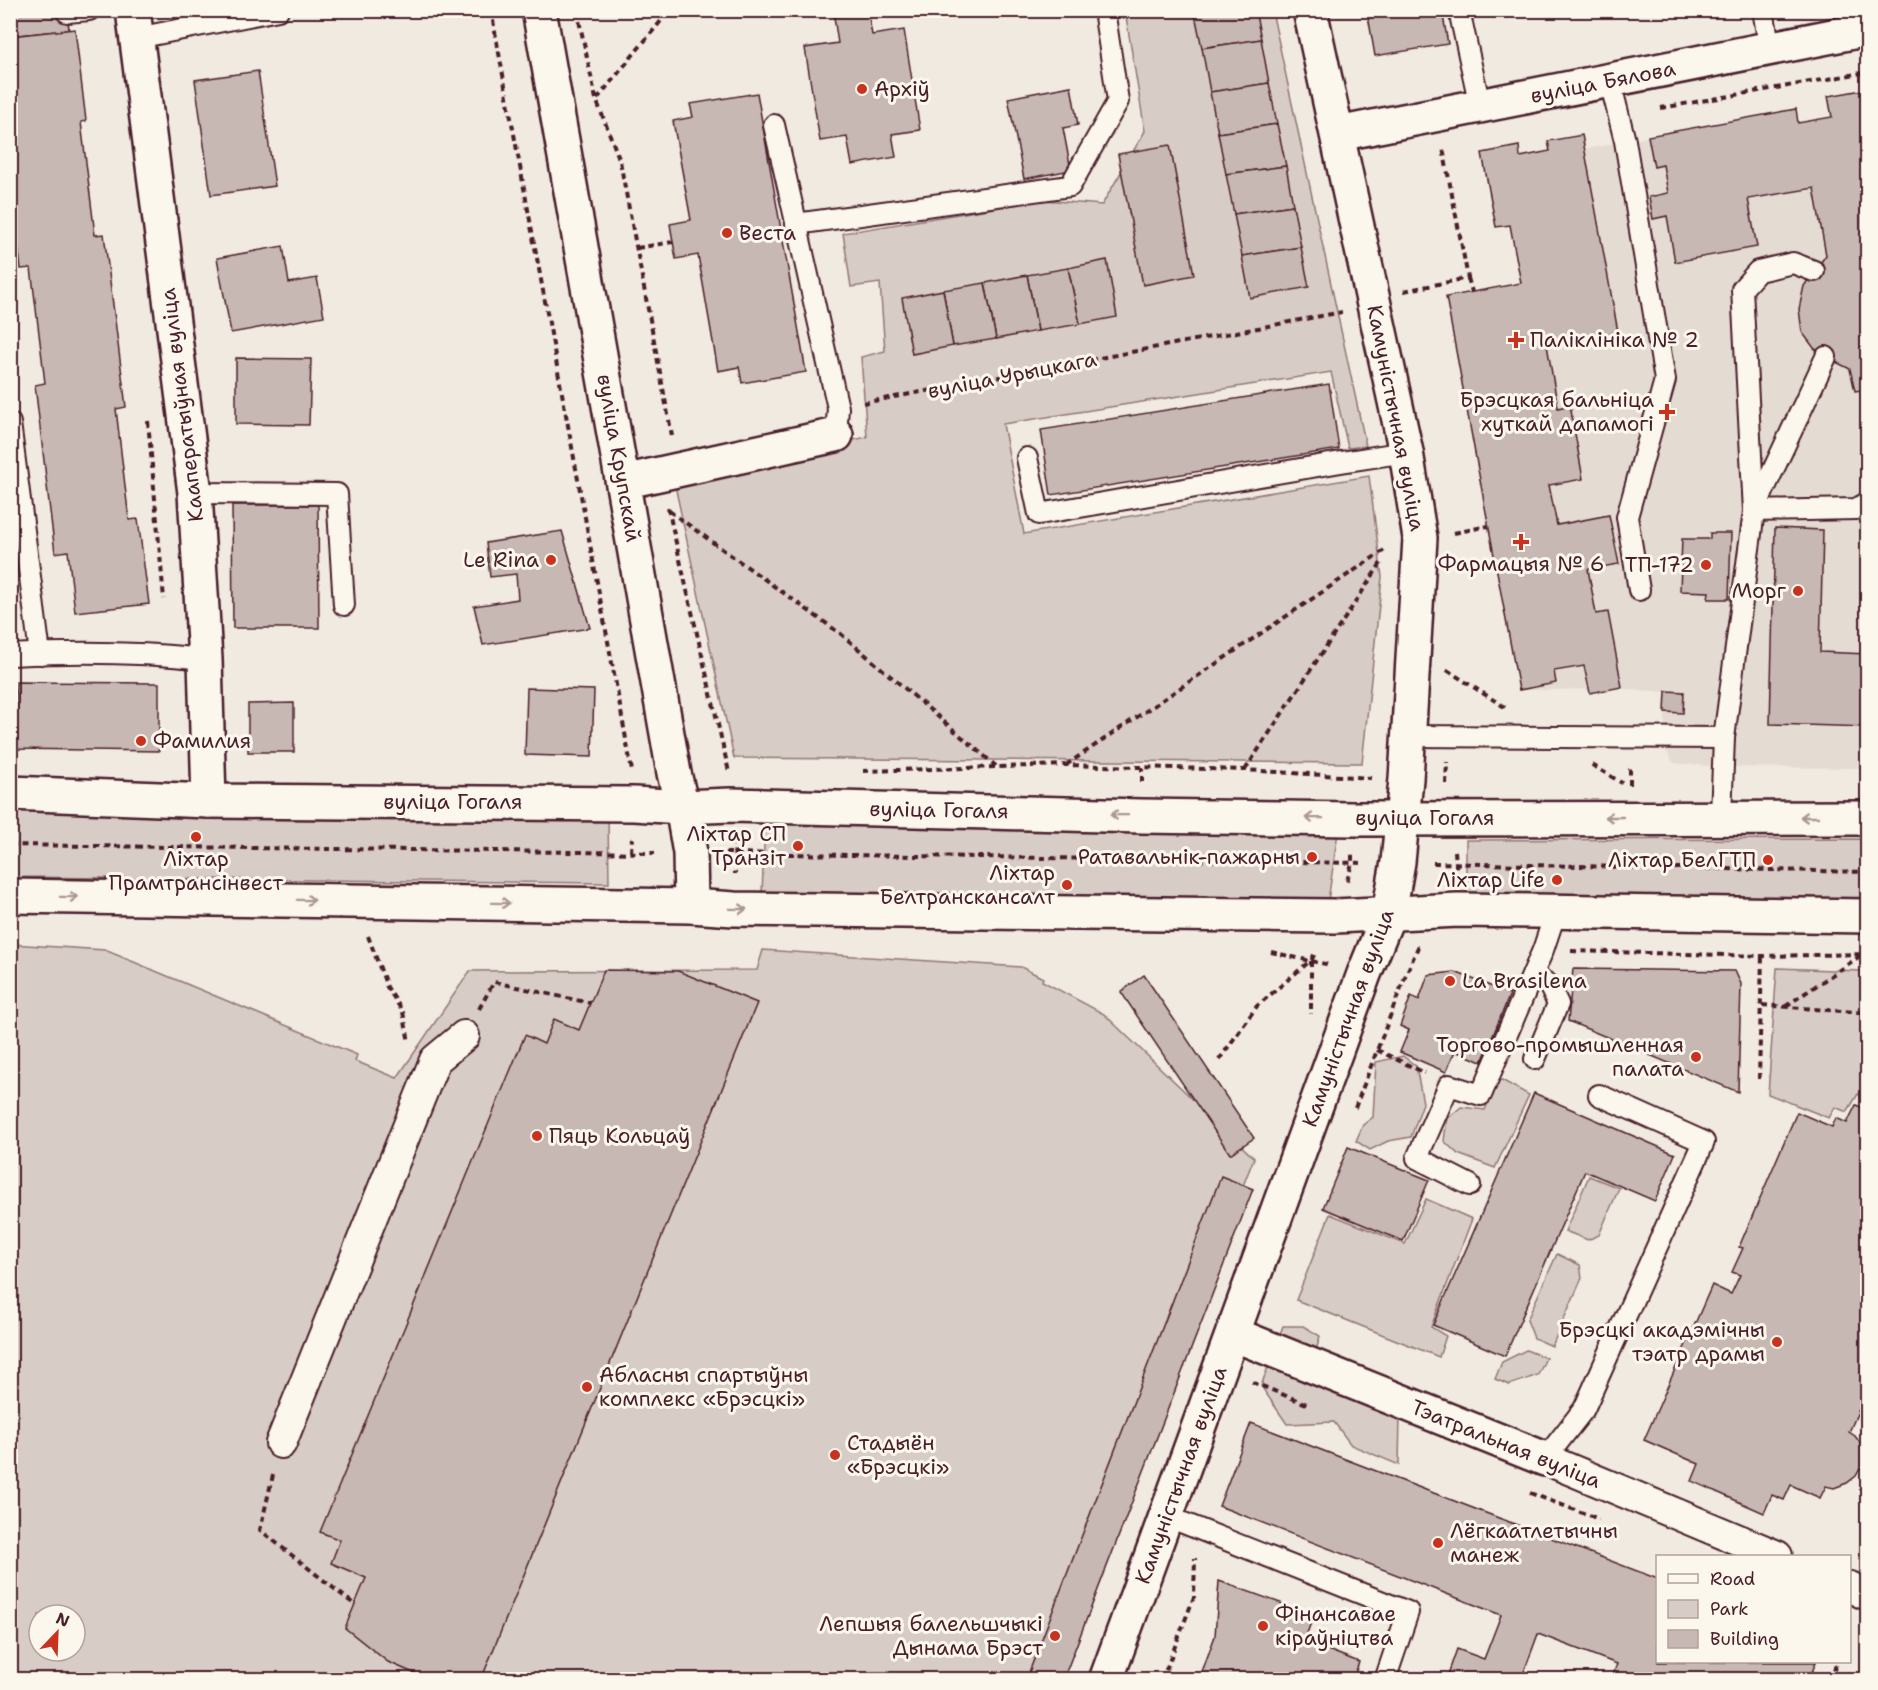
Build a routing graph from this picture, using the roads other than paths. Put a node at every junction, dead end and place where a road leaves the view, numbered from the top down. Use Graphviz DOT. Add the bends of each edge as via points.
graph roads {
  1 [pos="89,10"];
  2 [pos="278,10"];
  3 [pos="538,10"];
  4 [pos="1104,10"];
  5 [pos="1310,10"];
  6 [pos="1459,10"];
  7 [pos="1763,10"];
  8 [pos="68,12"];
  9 [pos="135,24"];
  10 [pos="1868,29"];
  11 [pos="1770,50"];
  12 [pos="1610,81"];
  13 [pos="1480,106"];
  14 [pos="774,125"];
  15 [pos="1338,134"];
  16 [pos="796,224"];
  17 [pos="1814,271"];
  18 [pos="1826,357"];
  19 [pos="837,422"];
  20 [pos="10,423"];
  21 [pos="1406,452"];
  22 [pos="1027,458"];
  23 [pos="623,483"];
  24 [pos="195,493"];
  25 [pos="1868,502"];
  26 [pos="1754,511"];
  27 [pos="1639,590"];
  28 [pos="344,605"];
  29 [pos="40,654"];
  30 [pos="10,655"];
  31 [pos="206,659"];
  32 [pos="1408,736"];
  33 [pos="1724,738"];
  34 [pos="10,793"];
  35 [pos="209,801"];
  36 [pos="682,807"];
  37 [pos="1721,817"];
  38 [pos="1403,818"];
  39 [pos="1868,818"];
  40 [pos="10,896"];
  41 [pos="691,906"];
  42 [pos="1556,911"];
  43 [pos="1389,913"];
  44 [pos="1868,916"];
  45 [pos="1533,974"];
  46 [pos="464,1036"];
  47 [pos="1535,1059"];
  48 [pos="1599,1095"];
  49 [pos="1470,1185"];
  50 [pos="1233,1334"];
  51 [pos="281,1443"];
  52 [pos="1545,1459"];
  53 [pos="1166,1516"];
  54 [pos="1772,1555"];
  55 [pos="1106,1680"];
  56 [pos="1385,1680"];
  1 -- 8 [label="lane"];
  2 -- 9 [label="lane"];
  3 -- 23 [label="street, вуліца Крупскай"];
  4 -- 16 [label="lane" via="1118,101 1070,186"];
  5 -- 15 [label="street, Камуністычная вуліца"];
  6 -- 13 [label="lane"];
  7 -- 11 [label="lane"];
  9 -- 24 [label="street, Кааператыўная вуліца"];
  10 -- 11 [label="street, вуліца Бялова"];
  11 -- 12 [label="street, вуліца Бялова"];
  12 -- 13 [label="street, вуліца Бялова"];
  12 -- 27 [label="lane" via="1625,141 1665,380 1627,517"];
  13 -- 15 [label="street, вуліца Бялова"];
  14 -- 16 [label="lane"];
  15 -- 21 [label="street, Камуністычная вуліца"];
  16 -- 19 [label="lane"];
  17 -- 26 [label="lane" via="1793,263 1758,271 1742,289"];
  18 -- 26 [label="lane"];
  19 -- 23 [label="street"];
  20 -- 29 [label="lane"];
  21 -- 22 [label="lane" via="1039,514"];
  21 -- 32 [label="street, Камуністычная вуліца" via="1420,538"];
  23 -- 36 [label="street, вуліца Крупскай"];
  24 -- 28 [label="lane" via="337,494"];
  24 -- 31 [label="street, Кааператыўная вуліца"];
  25 -- 26 [label="lane" via="1856,509"];
  26 -- 33 [label="lane"];
  29 -- 30 [label="lane"];
  29 -- 31 [label="lane"];
  31 -- 35 [label="street, Кааператыўная вуліца"];
  32 -- 33 [label="lane"];
  32 -- 38 [label="street, Камуністычная вуліца"];
  33 -- 37 [label="lane"];
  34 -- 35 [label="street, вуліца Гогаля"];
  35 -- 36 [label="street, вуліца Гогаля"];
  38 -- 36 [label="street, вуліца Гогаля, one-way" via="1141,816 730,790"];
  36 -- 41 [label="street, вуліца Крупскай" via="690,853"];
  37 -- 38 [label="street, вуліца Гогаля, one-way"];
  39 -- 37 [label="street, вуліца Гогаля, one-way"];
  38 -- 43 [label="street, Камуністычная вуліца"];
  40 -- 41 [label="street, one-way"];
  41 -- 43 [label="street, one-way" via="1324,916"];
  42 -- 43 [label="street"];
  42 -- 44 [label="street"];
  42 -- 45 [label="lane"];
  43 -- 50 [label="street, Камуністычная вуліца"];
  45 -- 47 [label="lane" via="1550,985 1558,1004"];
  45 -- 49 [label="lane" via="1480,1095 1449,1085 1417,1158"];
  46 -- 51 [label="street" via="435,1060"];
  48 -- 52 [label="lane" via="1704,1143 1584,1408"];
  50 -- 52 [label="street, Тэатральная вуліца"];
  50 -- 53 [label="street, Камуністычная вуліца"];
  52 -- 54 [label="street, Тэатральная вуліца"];
  53 -- 55 [label="street, Камуністычная вуліца"];
  53 -- 56 [label="lane" via="1408,1612"];
}
